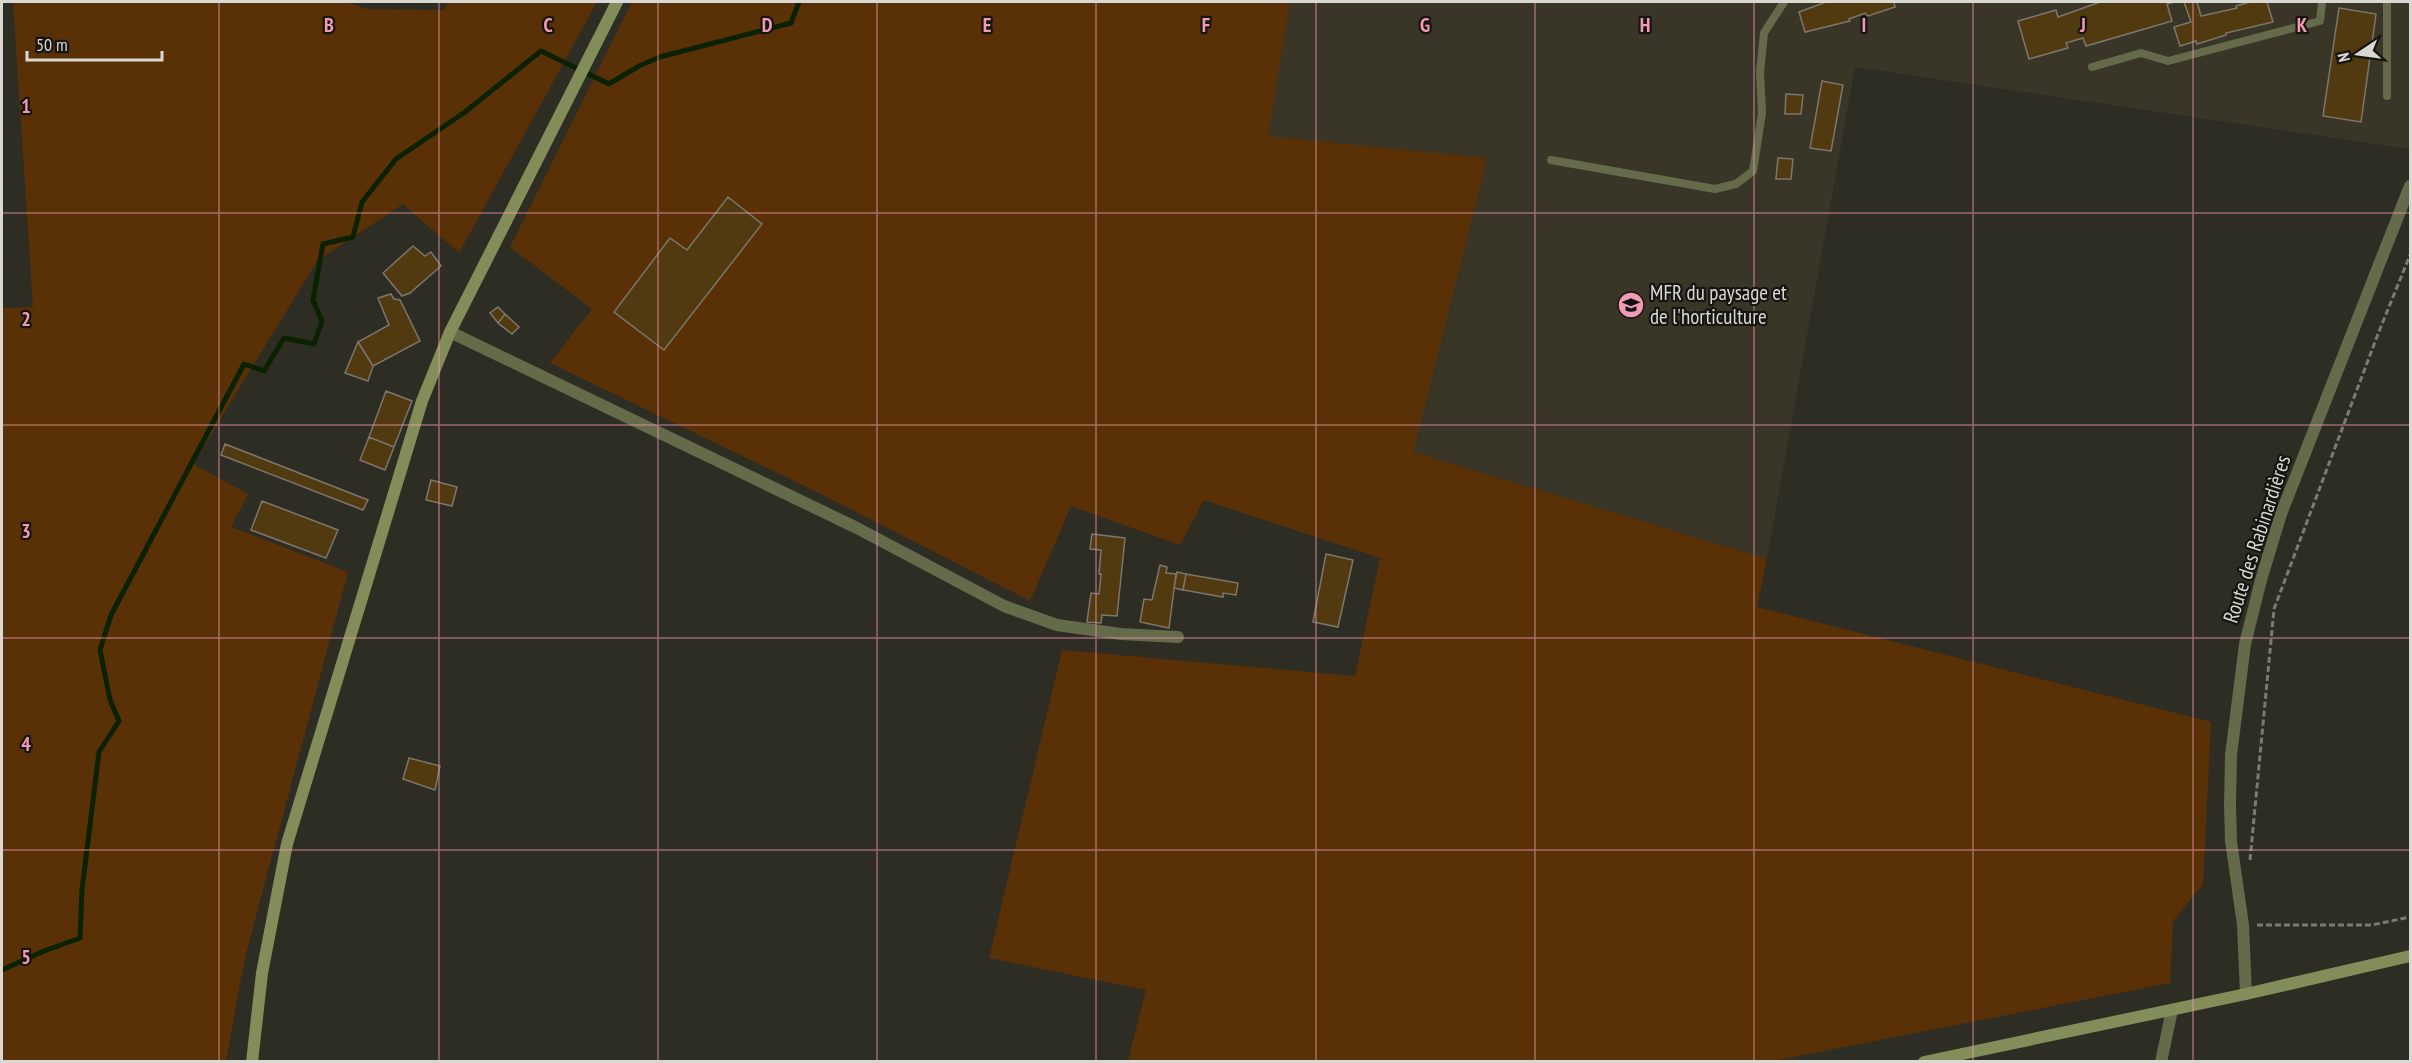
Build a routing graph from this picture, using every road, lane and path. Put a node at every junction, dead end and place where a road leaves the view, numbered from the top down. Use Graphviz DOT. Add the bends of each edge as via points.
graph roads {
  1 [pos="617,2"];
  2 [pos="1781,2"];
  3 [pos="2322,2"];
  4 [pos="2387,2"];
  5 [pos="2092,67"];
  6 [pos="2387,96"];
  7 [pos="1551,160"];
  8 [pos="2410,186"];
  9 [pos="2410,255"];
  10 [pos="450,332"];
  11 [pos="1178,637"];
  12 [pos="2236,886"];
  13 [pos="2410,917"];
  14 [pos="2243,925"];
  15 [pos="2410,956"];
  16 [pos="2246,994"];
  17 [pos="2172,1010"];
  18 [pos="252,1062"];
  19 [pos="1924,1062"];
  20 [pos="2161,1062"];
  1 -- 10 [label="street"];
  2 -- 7 [label="lane" via="1764,33 1760,72 1762,113 1753,171 1736,184 1715,189"];
  3 -- 5 [label="lane" via="2320,21 2168,61 2141,53"];
  4 -- 6 [label="lane"];
  8 -- 12 [label="street, Route des Rabinardières" via="2282,514 2245,644 2231,755 2230,841"];
  9 -- 12 [label="path" via="2274,609 2249,869"];
  10 -- 11 [label="street" via="857,528 1004,606 1058,625"];
  10 -- 18 [label="street" via="422,401 287,844 262,973"];
  12 -- 14 [label="street, Route des Rabinardières"];
  13 -- 14 [label="path" via="2372,925"];
  14 -- 16 [label="street, Route des Rabinardières"];
  15 -- 16 [label="street"];
  16 -- 17 [label="street"];
  17 -- 19 [label="street"];
  17 -- 20 [label="street"];
}
